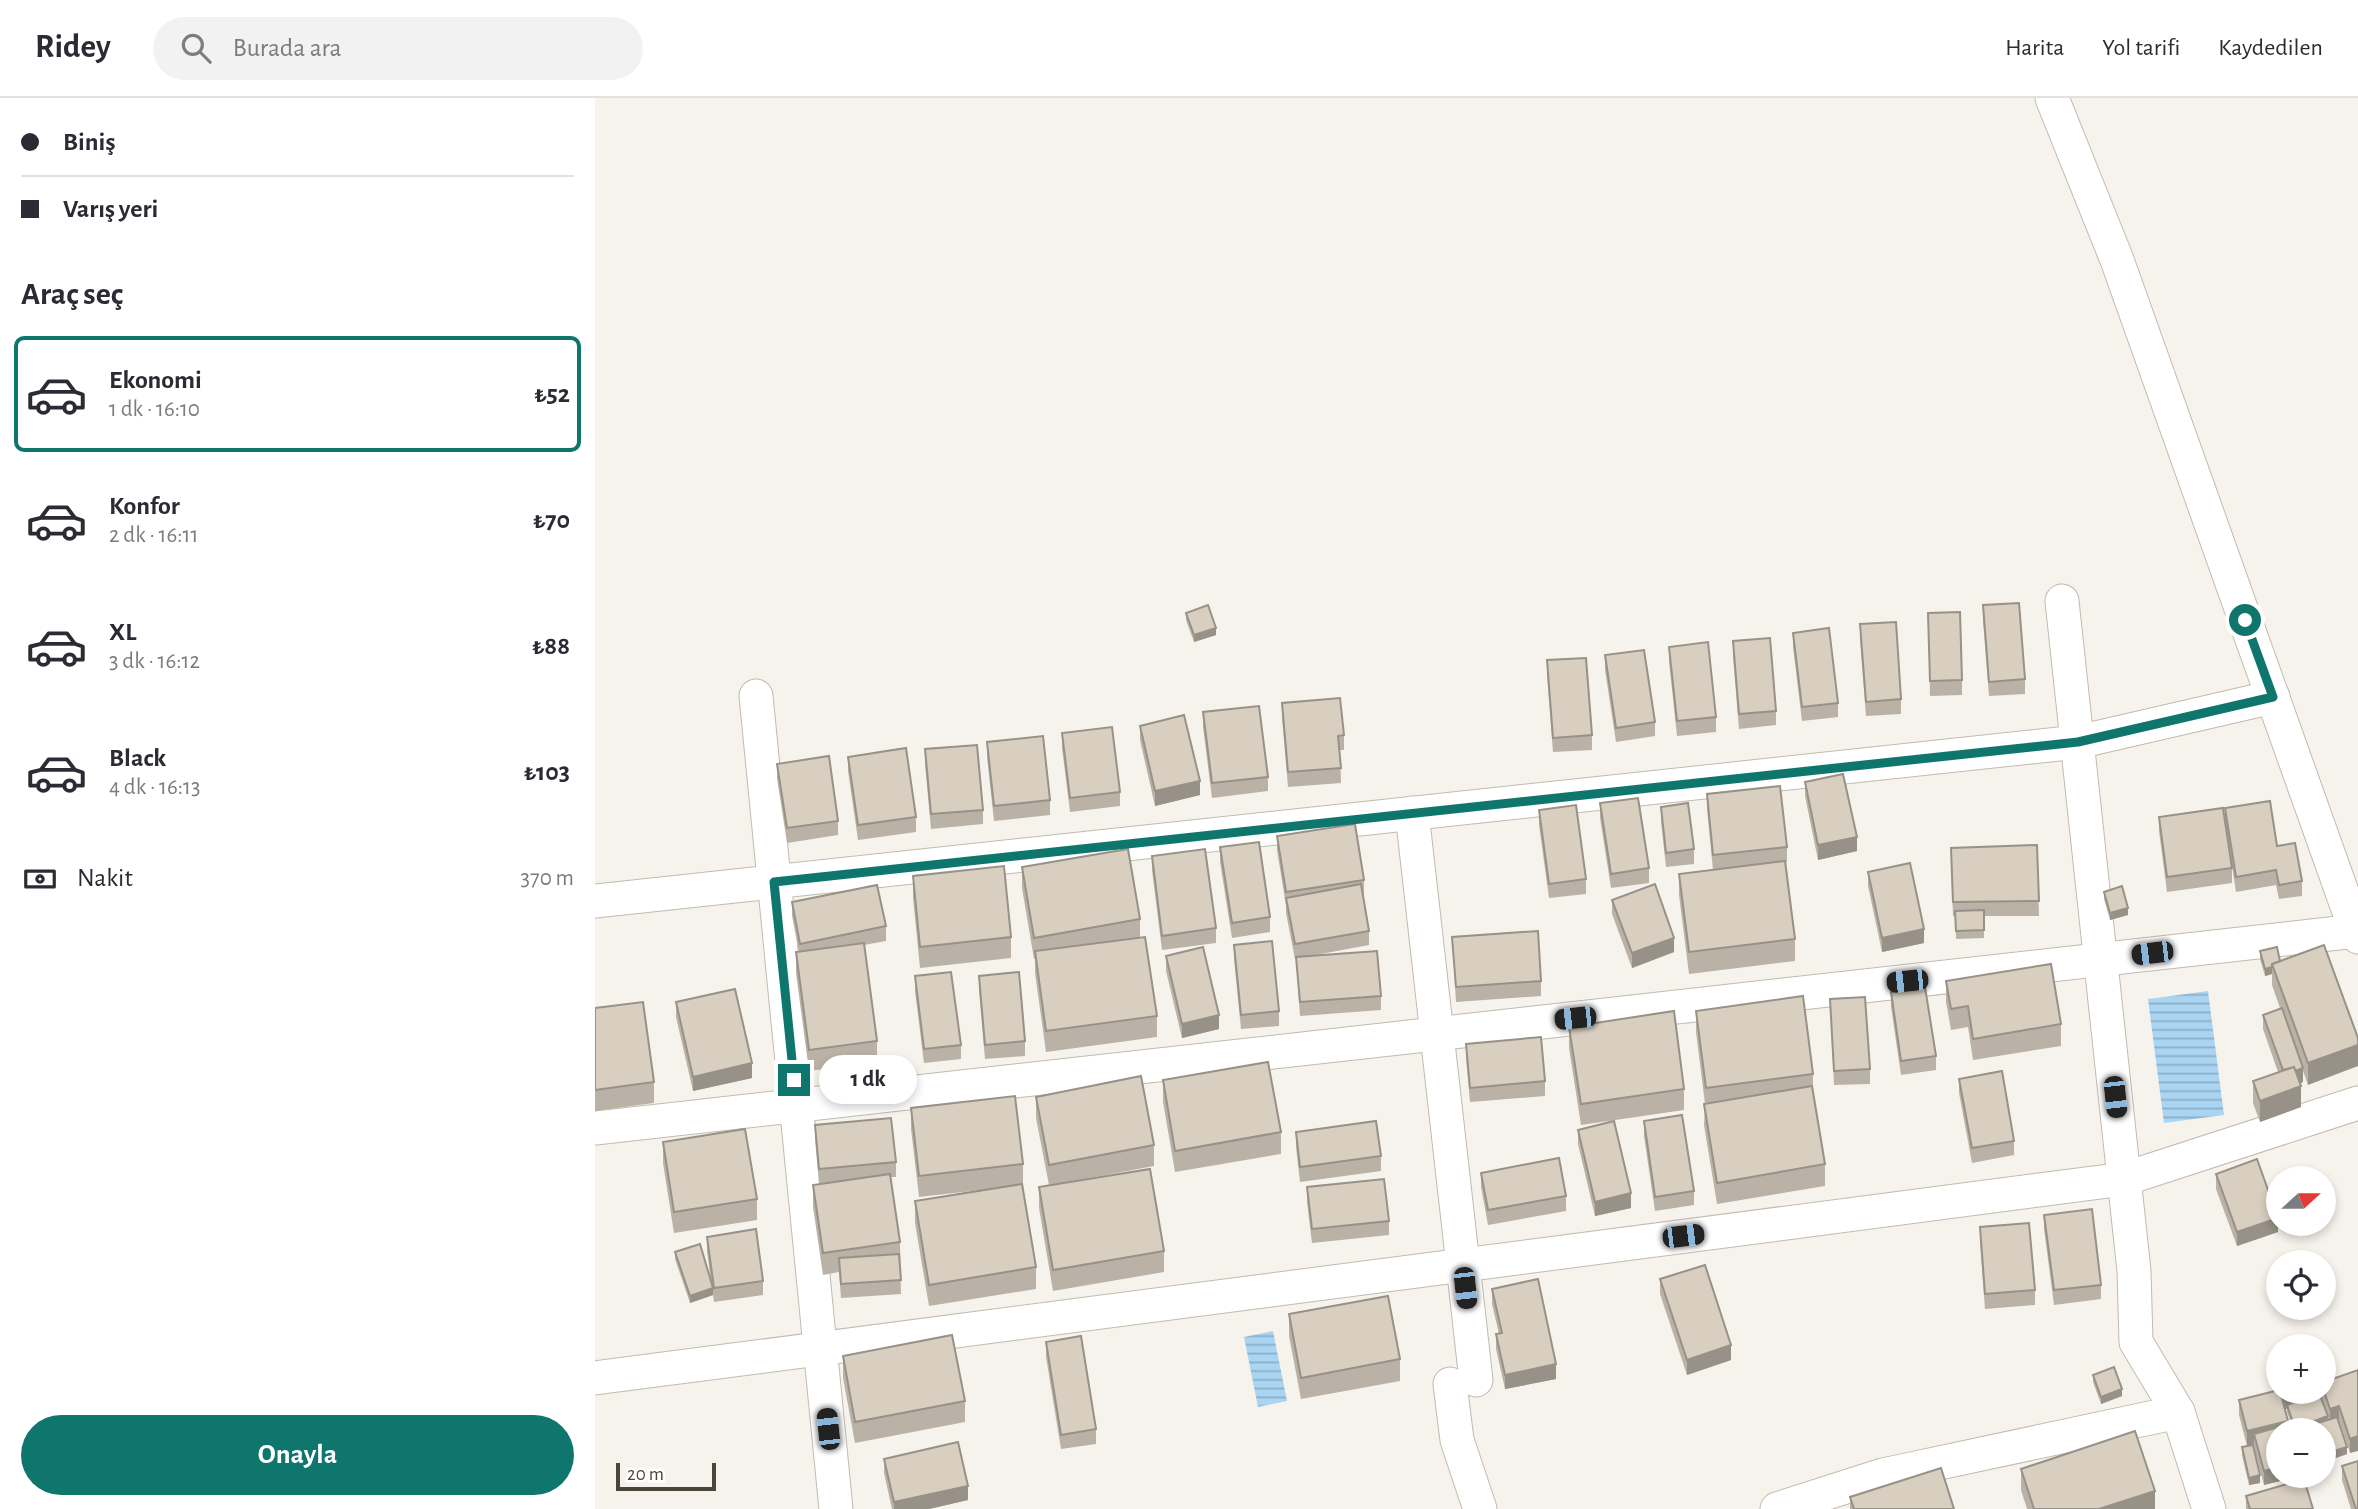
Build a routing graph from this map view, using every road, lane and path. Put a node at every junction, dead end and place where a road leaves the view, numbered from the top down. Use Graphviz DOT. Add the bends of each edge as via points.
graph roads {
  1 [pos="2052,98"];
  2 [pos="2063,601"];
  3 [pos="756,696"];
  4 [pos="2273,697"];
  5 [pos="2078,742"];
  6 [pos="1412,813"];
  7 [pos="774,882"];
  8 [pos="595,901"];
  9 [pos="2357,934"];
  10 [pos="2101,959"];
  11 [pos="1437,1034"];
  12 [pos="2358,1103"];
  13 [pos="796,1105"];
  14 [pos="595,1128"];
  15 [pos="2124,1179"];
  16 [pos="1463,1264"];
  17 [pos="820,1348"];
  18 [pos="595,1378"];
  19 [pos="2178,1412"];
  20 [pos="836,1509"];
  21 [pos="1481,1509"];
  22 [pos="1777,1509"];
  23 [pos="2209,1509"];
  1 -- 4 [label="street" via="2117,260"];
  2 -- 5 [label="street"];
  3 -- 7 [label="street"];
  4 -- 5 [label="street"];
  4 -- 9 [label="street"];
  5 -- 6 [label="street"];
  5 -- 10 [label="street"];
  6 -- 7 [label="street"];
  6 -- 11 [label="street"];
  7 -- 8 [label="street"];
  7 -- 13 [label="street"];
  9 -- 10 [label="street"];
  10 -- 11 [label="street"];
  10 -- 15 [label="street"];
  11 -- 13 [label="street"];
  11 -- 16 [label="street"];
  12 -- 15 [label="street"];
  13 -- 14 [label="street"];
  13 -- 17 [label="street"];
  15 -- 16 [label="street"];
  15 -- 19 [label="street" via="2136,1342"];
  16 -- 17 [label="street"];
  16 -- 21 [label="street" via="1463,1382 1457,1440"];
  17 -- 18 [label="street"];
  17 -- 20 [label="street"];
  19 -- 22 [label="street" via="1883,1475"];
  19 -- 23 [label="street"];
}
